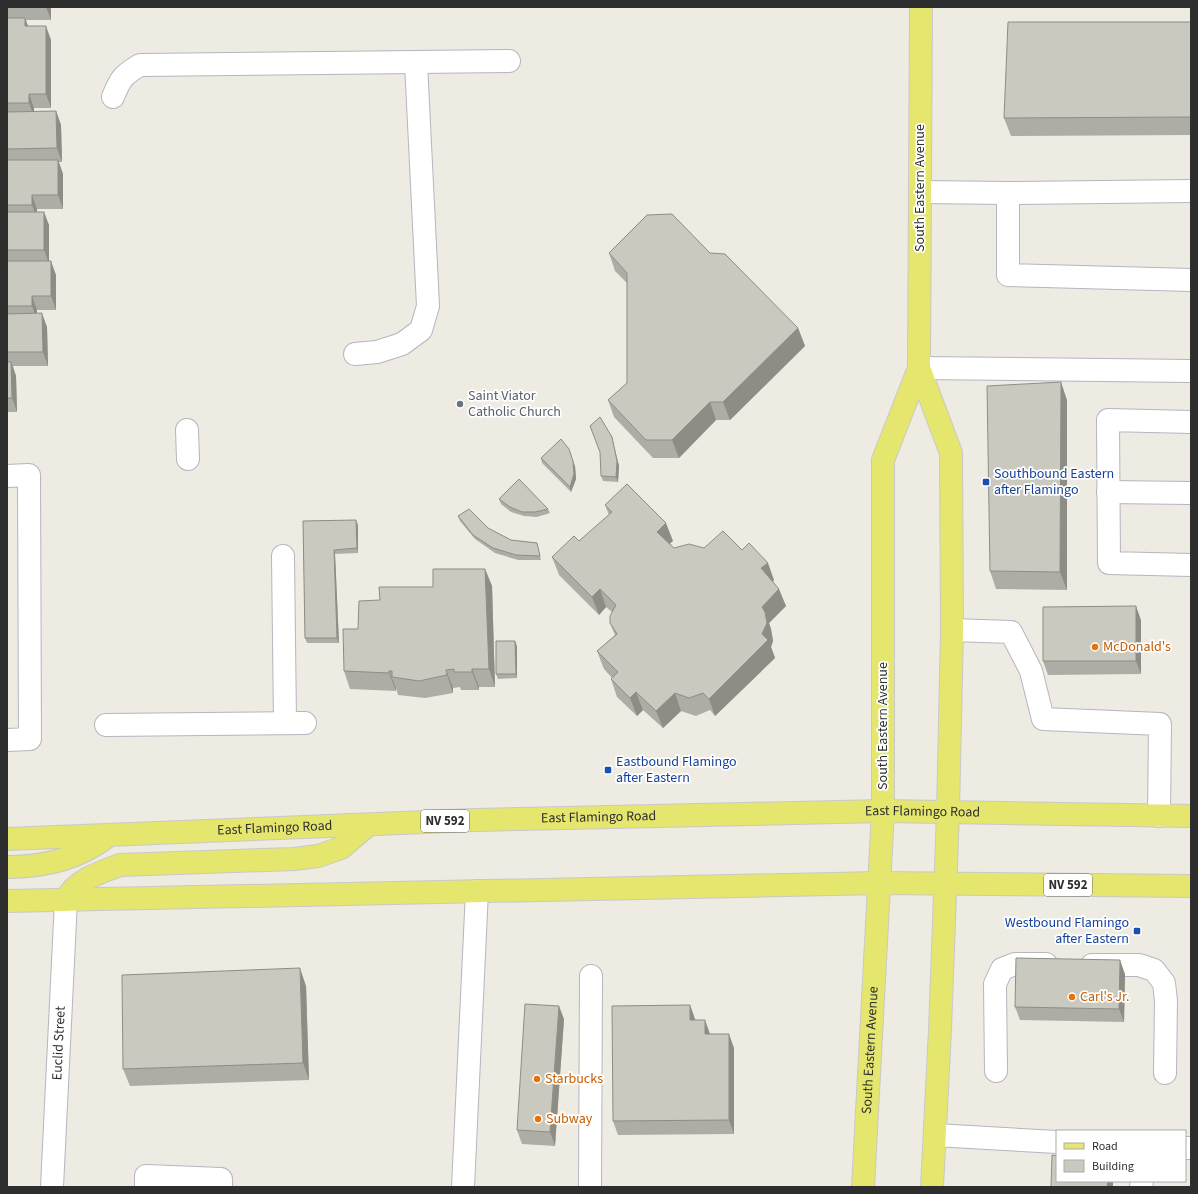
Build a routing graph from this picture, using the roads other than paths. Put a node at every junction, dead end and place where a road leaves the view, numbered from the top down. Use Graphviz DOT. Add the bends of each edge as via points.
graph roads {
  1 [pos="921,7"];
  2 [pos="509,61"];
  3 [pos="416,63"];
  4 [pos="114,97"];
  5 [pos="1191,191"];
  6 [pos="920,192"];
  7 [pos="1008,193"];
  8 [pos="1191,280"];
  9 [pos="355,354"];
  10 [pos="920,368"];
  11 [pos="1191,371"];
  12 [pos="1191,422"];
  13 [pos="187,430"];
  14 [pos="188,459"];
  15 [pos="7,476"];
  16 [pos="1108,492"];
  17 [pos="1191,493"];
  18 [pos="283,556"];
  19 [pos="1191,565"];
  20 [pos="952,630"];
  21 [pos="106,725"];
  22 [pos="7,740"];
  23 [pos="883,811"];
  24 [pos="948,812"];
  25 [pos="1159,816"];
  26 [pos="1191,816"];
  27 [pos="368,825"];
  28 [pos="110,835"];
  29 [pos="7,839"];
  30 [pos="7,867"];
  31 [pos="879,883"];
  32 [pos="945,884"];
  33 [pos="1191,886"];
  34 [pos="477,891"];
  35 [pos="66,900"];
  36 [pos="7,901"];
  37 [pos="591,976"];
  38 [pos="996,1070"];
  39 [pos="1165,1073"];
  40 [pos="935,1134"];
  41 [pos="1056,1142"];
  42 [pos="52,1187"];
  43 [pos="146,1187"];
  44 [pos="221,1187"];
  45 [pos="463,1187"];
  46 [pos="590,1187"];
  47 [pos="863,1187"];
  48 [pos="932,1187"];
  1 -- 6 [label="main road, South Eastern Avenue"];
  2 -- 3 [label="street"];
  3 -- 4 [label="street" via="140,65 126,73"];
  3 -- 9 [label="street" via="428,306 421,330 402,344 377,352"];
  5 -- 7 [label="street"];
  6 -- 7 [label="street"];
  6 -- 10 [label="main road, South Eastern Avenue"];
  7 -- 8 [label="street" via="1008,275"];
  10 -- 11 [label="street"];
  10 -- 20 [label="main road, South Eastern Avenue" via="951,452"];
  10 -- 23 [label="main road, South Eastern Avenue" via="883,460"];
  12 -- 16 [label="street" via="1108,420"];
  13 -- 14 [label="street"];
  15 -- 22 [label="street" via="29,475 30,739"];
  16 -- 17 [label="street"];
  16 -- 19 [label="street" via="1109,563"];
  18 -- 21 [label="street" via="295,723"];
  20 -- 24 [label="main road, South Eastern Avenue"];
  20 -- 25 [label="street" via="1011,632 1032,671 1043,719 1160,724"];
  23 -- 24 [label="main road, East Flamingo Road / NV 592"];
  23 -- 27 [label="main road, East Flamingo Road / NV 592" via="475,820"];
  23 -- 31 [label="main road, South Eastern Avenue"];
  24 -- 25 [label="main road, East Flamingo Road / NV 592"];
  24 -- 32 [label="main road, South Eastern Avenue"];
  25 -- 26 [label="main road, East Flamingo Road / NV 592"];
  27 -- 28 [label="main road, East Flamingo Road / NV 592"];
  27 -- 35 [label="main road" via="341,848 318,856 120,865 104,870 70,890"];
  28 -- 29 [label="main road, East Flamingo Road / NV 592"];
  28 -- 30 [label="main road" via="97,845 55,863"];
  31 -- 32 [label="main road, NV 592"];
  31 -- 34 [label="main road, NV 592"];
  31 -- 47 [label="main road, South Eastern Avenue"];
  32 -- 33 [label="main road, NV 592"];
  32 -- 40 [label="main road, South Eastern Avenue"];
  34 -- 35 [label="main road, NV 592"];
  34 -- 45 [label="street"];
  35 -- 36 [label="main road, NV 592"];
  35 -- 42 [label="street, Euclid Street"];
  37 -- 46 [label="street"];
  38 -- 39 [label="street" via="995,984 1002,969 1015,964 1138,965 1154,970 1164,983"];
  40 -- 41 [label="street"];
  40 -- 48 [label="main road, South Eastern Avenue"];
  43 -- 44 [label="street" via="146,1176 221,1179"];
}
